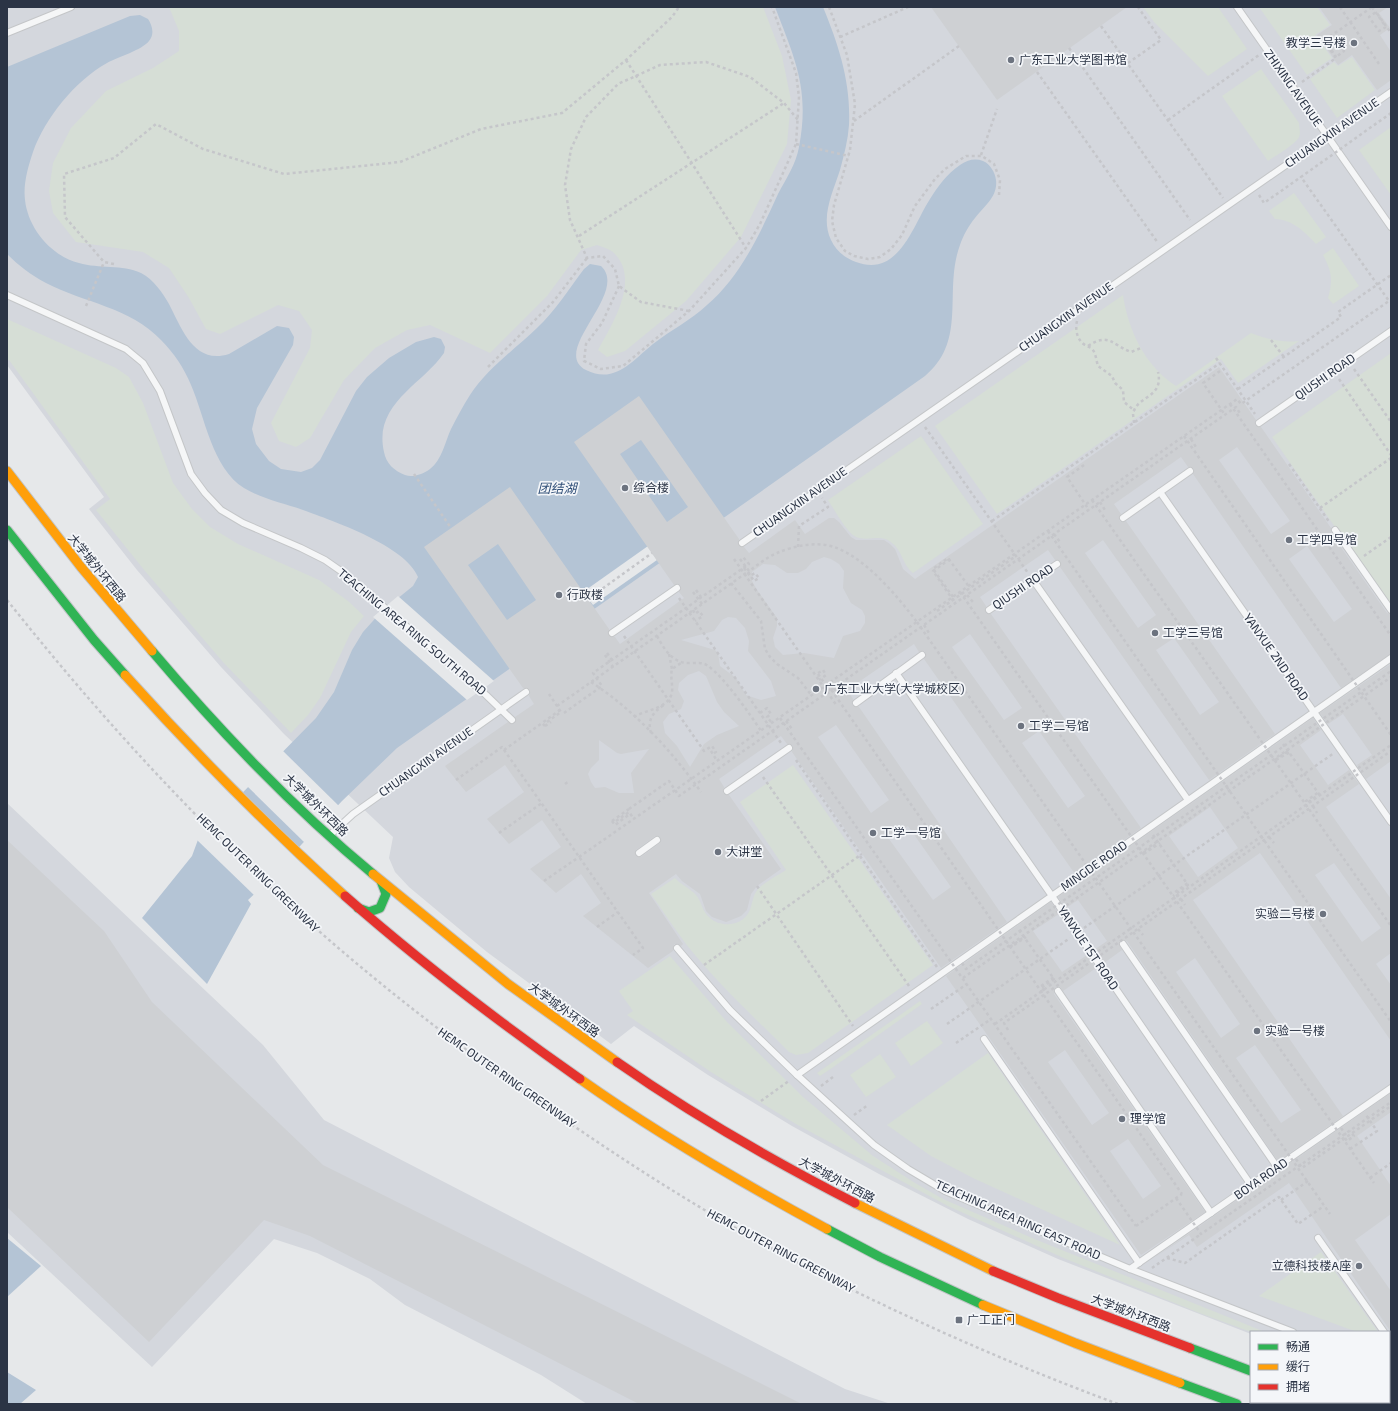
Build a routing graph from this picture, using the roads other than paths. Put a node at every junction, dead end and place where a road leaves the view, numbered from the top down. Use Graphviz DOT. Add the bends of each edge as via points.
graph roads {
  1 [pos="71,7"];
  2 [pos="1237,7"];
  3 [pos="7,33"];
  4 [pos="1391,92"];
  5 [pos="1327,136"];
  6 [pos="1391,227"];
  7 [pos="7,296"];
  8 [pos="1391,332"];
  9 [pos="1258,423"];
  10 [pos="7,470"];
  11 [pos="1190,470"];
  12 [pos="1160,492"];
  13 [pos="1123,518"];
  14 [pos="7,530"];
  15 [pos="1335,530"];
  16 [pos="742,543"];
  17 [pos="1057,564"];
  18 [pos="1033,580"];
  19 [pos="676,588"];
  20 [pos="989,610"];
  21 [pos="1391,610"];
  22 [pos="612,633"];
  23 [pos="922,655"];
  24 [pos="1391,658"];
  25 [pos="896,673"];
  26 [pos="526,692"];
  27 [pos="856,703"];
  28 [pos="502,709"];
  29 [pos="1314,711"];
  30 [pos="512,720"];
  31 [pos="789,748"];
  32 [pos="727,791"];
  33 [pos="1188,800"];
  34 [pos="1391,822"];
  35 [pos="329,836"];
  36 [pos="657,840"];
  37 [pos="639,853"];
  38 [pos="381,881"];
  39 [pos="1052,896"];
  40 [pos="358,908"];
  41 [pos="1123,944"];
  42 [pos="677,948"];
  43 [pos="1058,991"];
  44 [pos="984,1039"];
  45 [pos="797,1075"];
  46 [pos="1391,1088"];
  47 [pos="1276,1167"];
  48 [pos="1251,1185"];
  49 [pos="1211,1213"];
  50 [pos="1318,1238"];
  51 [pos="1139,1263"];
  52 [pos="1130,1269"];
  53 [pos="1290,1331"];
  54 [pos="1383,1331"];
  55 [pos="1250,1371"];
  56 [pos="1236,1404"];
  1 -- 3 [label="lane"];
  2 -- 5 [label="lane, ZHIXING AVENUE"];
  4 -- 5 [label="lane, CHUANGXIN AVENUE"];
  5 -- 6 [label="lane, ZHIXING AVENUE"];
  5 -- 16 [label="lane, CHUANGXIN AVENUE"];
  7 -- 28 [label="lane, TEACHING AREA RING SOUTH ROAD" via="126,349 143,363 160,391 191,474 221,510 243,523 325,560 348,576"];
  8 -- 9 [label="lane, QIUSHI ROAD"];
  10 -- 35 [label="main road, 大学城外环西路" via="75,560 159,661 236,744"];
  11 -- 12 [label="lane"];
  12 -- 13 [label="lane"];
  12 -- 29 [label="lane, YANXUE 2ND ROAD"];
  14 -- 40 [label="main road" via="101,649 194,752 308,865"];
  15 -- 21 [label="lane"];
  17 -- 18 [label="lane, QIUSHI ROAD"];
  18 -- 20 [label="lane, QIUSHI ROAD"];
  18 -- 33 [label="lane"];
  19 -- 22 [label="lane"];
  23 -- 25 [label="lane"];
  24 -- 29 [label="lane, MINGDE ROAD"];
  25 -- 27 [label="lane"];
  25 -- 39 [label="lane, YANXUE 1ST ROAD"];
  26 -- 28 [label="lane, CHUANGXIN AVENUE"];
  28 -- 30 [label="lane"];
  28 -- 35 [label="lane, CHUANGXIN AVENUE" via="353,814"];
  29 -- 33 [label="lane, MINGDE ROAD"];
  29 -- 34 [label="lane, YANXUE 2ND ROAD"];
  31 -- 32 [label="lane"];
  33 -- 39 [label="lane, MINGDE ROAD"];
  35 -- 38 [label="main road, 大学城外环西路"];
  36 -- 37 [label="lane"];
  38 -- 40 [label="main road" via="387,891 380,908 369,912"];
  38 -- 55 [label="main road, 大学城外环西路" via="468,954 552,1016 685,1106 776,1161 880,1216 1004,1276"];
  39 -- 45 [label="lane, MINGDE ROAD"];
  39 -- 48 [label="lane, YANXUE 1ST ROAD"];
  40 -- 56 [label="main road" via="446,982 531,1045 672,1141 778,1203 864,1248 990,1308"];
  41 -- 47 [label="lane"];
  42 -- 45 [label="lane, TEACHING AREA RING EAST ROAD" via="730,1010"];
  43 -- 49 [label="lane"];
  44 -- 51 [label="lane"];
  45 -- 52 [label="lane, TEACHING AREA RING EAST ROAD" via="874,1145 945,1191"];
  46 -- 47 [label="lane, BOYA ROAD"];
  47 -- 48 [label="lane, BOYA ROAD"];
  48 -- 49 [label="lane, BOYA ROAD"];
  49 -- 51 [label="lane, BOYA ROAD"];
  50 -- 54 [label="lane"];
  51 -- 52 [label="lane, BOYA ROAD"];
  52 -- 53 [label="lane, TEACHING AREA RING EAST ROAD"];
}
